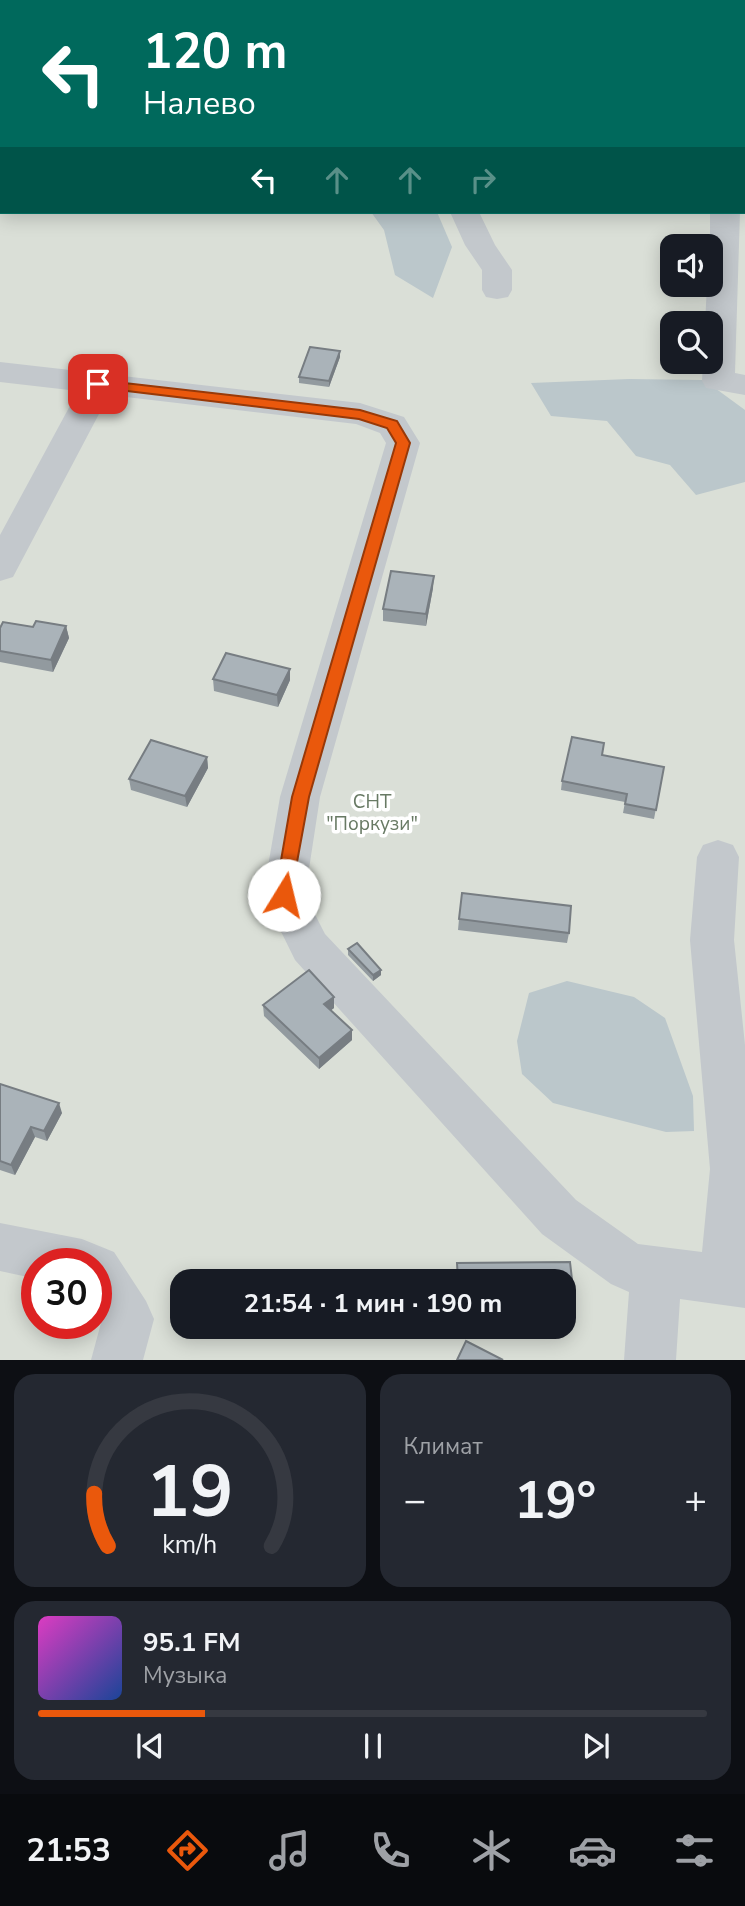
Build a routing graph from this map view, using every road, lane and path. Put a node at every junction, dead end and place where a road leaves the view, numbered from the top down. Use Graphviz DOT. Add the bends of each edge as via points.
graph roads {
  1 [pos="465,214"];
  2 [pos="725,214"];
  3 [pos="497,290"];
  4 [pos="0,372"];
  5 [pos="98,384"];
  6 [pos="745,385"];
  7 [pos="0,568"];
  8 [pos="718,857"];
  9 [pos="0,1247"];
  10 [pos="21,1251"];
  11 [pos="656,1271"];
  12 [pos="735,1282"];
  13 [pos="112,1295"];
  14 [pos="117,1360"];
  15 [pos="650,1360"];
  1 -- 3 [label="street" via="497,270"];
  2 -- 6 [label="street" via="718,381"];
  4 -- 5 [label="street"];
  5 -- 7 [label="street"];
  5 -- 11 [label="street" via="360,414 393,425 403,443 300,797 284,895 310,947 559,1217 629,1267"];
  8 -- 12 [label="street" via="712,940 734,1169"];
  9 -- 10 [label="street"];
  11 -- 12 [label="street"];
  11 -- 15 [label="street"];
  13 -- 14 [label="street" via="128,1320"];
}
